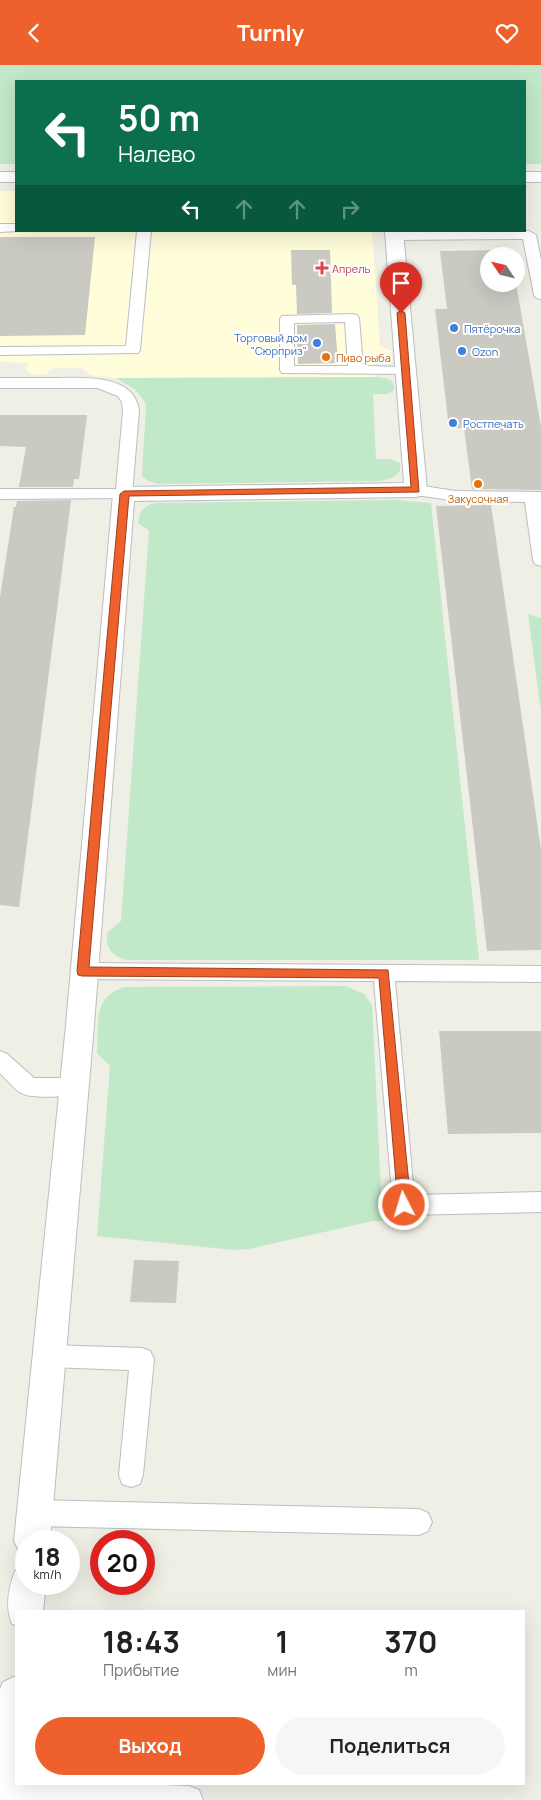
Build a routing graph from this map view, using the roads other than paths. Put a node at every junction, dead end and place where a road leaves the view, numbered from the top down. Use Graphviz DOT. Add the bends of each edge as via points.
graph roads {
  1 [pos="0,177"];
  2 [pos="15,177"];
  3 [pos="526,177"];
  4 [pos="541,177"];
  5 [pos="0,228"];
  6 [pos="15,228"];
  7 [pos="144,232"];
  8 [pos="394,233"];
  9 [pos="538,268"];
  10 [pos="541,295"];
  11 [pos="0,351"];
  12 [pos="64,366"];
  13 [pos="356,370"];
  14 [pos="406,371"];
  15 [pos="0,383"];
  16 [pos="416,489"];
  17 [pos="0,494"];
  18 [pos="124,494"];
  19 [pos="537,504"];
  20 [pos="541,560"];
  21 [pos="82,971"];
  22 [pos="384,973"];
  23 [pos="541,973"];
  24 [pos="0,1060"];
  25 [pos="73,1087"];
  26 [pos="541,1202"];
  27 [pos="49,1356"];
  28 [pos="131,1475"];
  29 [pos="35,1513"];
  30 [pos="419,1522"];
  31 [pos="33,1530"];
  32 [pos="27,1595"];
  33 [pos="25,1610"];
  34 [pos="15,1704"];
  35 [pos="5,1796"];
  36 [pos="190,1800"];
  1 -- 2 [label="street"];
  3 -- 4 [label="street"];
  5 -- 6 [label="lane"];
  7 -- 12 [label="lane" via="133,350"];
  8 -- 9 [label="lane" via="528,235"];
  8 -- 14 [label="street"];
  9 -- 10 [label="lane"];
  11 -- 12 [label="lane"];
  12 -- 15 [label="lane"];
  12 -- 18 [label="lane" via="123,393 130,401"];
  13 -- 13 [label="lane" via="287,369 287,319 352,318"];
  13 -- 14 [label="lane"];
  14 -- 16 [label="street"];
  16 -- 18 [label="street"];
  16 -- 19 [label="lane"];
  17 -- 18 [label="lane"];
  18 -- 21 [label="street"];
  19 -- 20 [label="lane"];
  21 -- 22 [label="lane"];
  21 -- 25 [label="street"];
  22 -- 23 [label="lane"];
  22 -- 26 [label="lane" via="404,1205"];
  24 -- 25 [label="lane" via="29,1087"];
  25 -- 27 [label="street"];
  27 -- 28 [label="lane" via="142,1359"];
  27 -- 29 [label="street"];
  29 -- 30 [label="lane"];
  29 -- 31 [label="street"];
  32 -- 33 [label="street"];
  34 -- 35 [label="street"];
  35 -- 36 [label="lane"];
}
